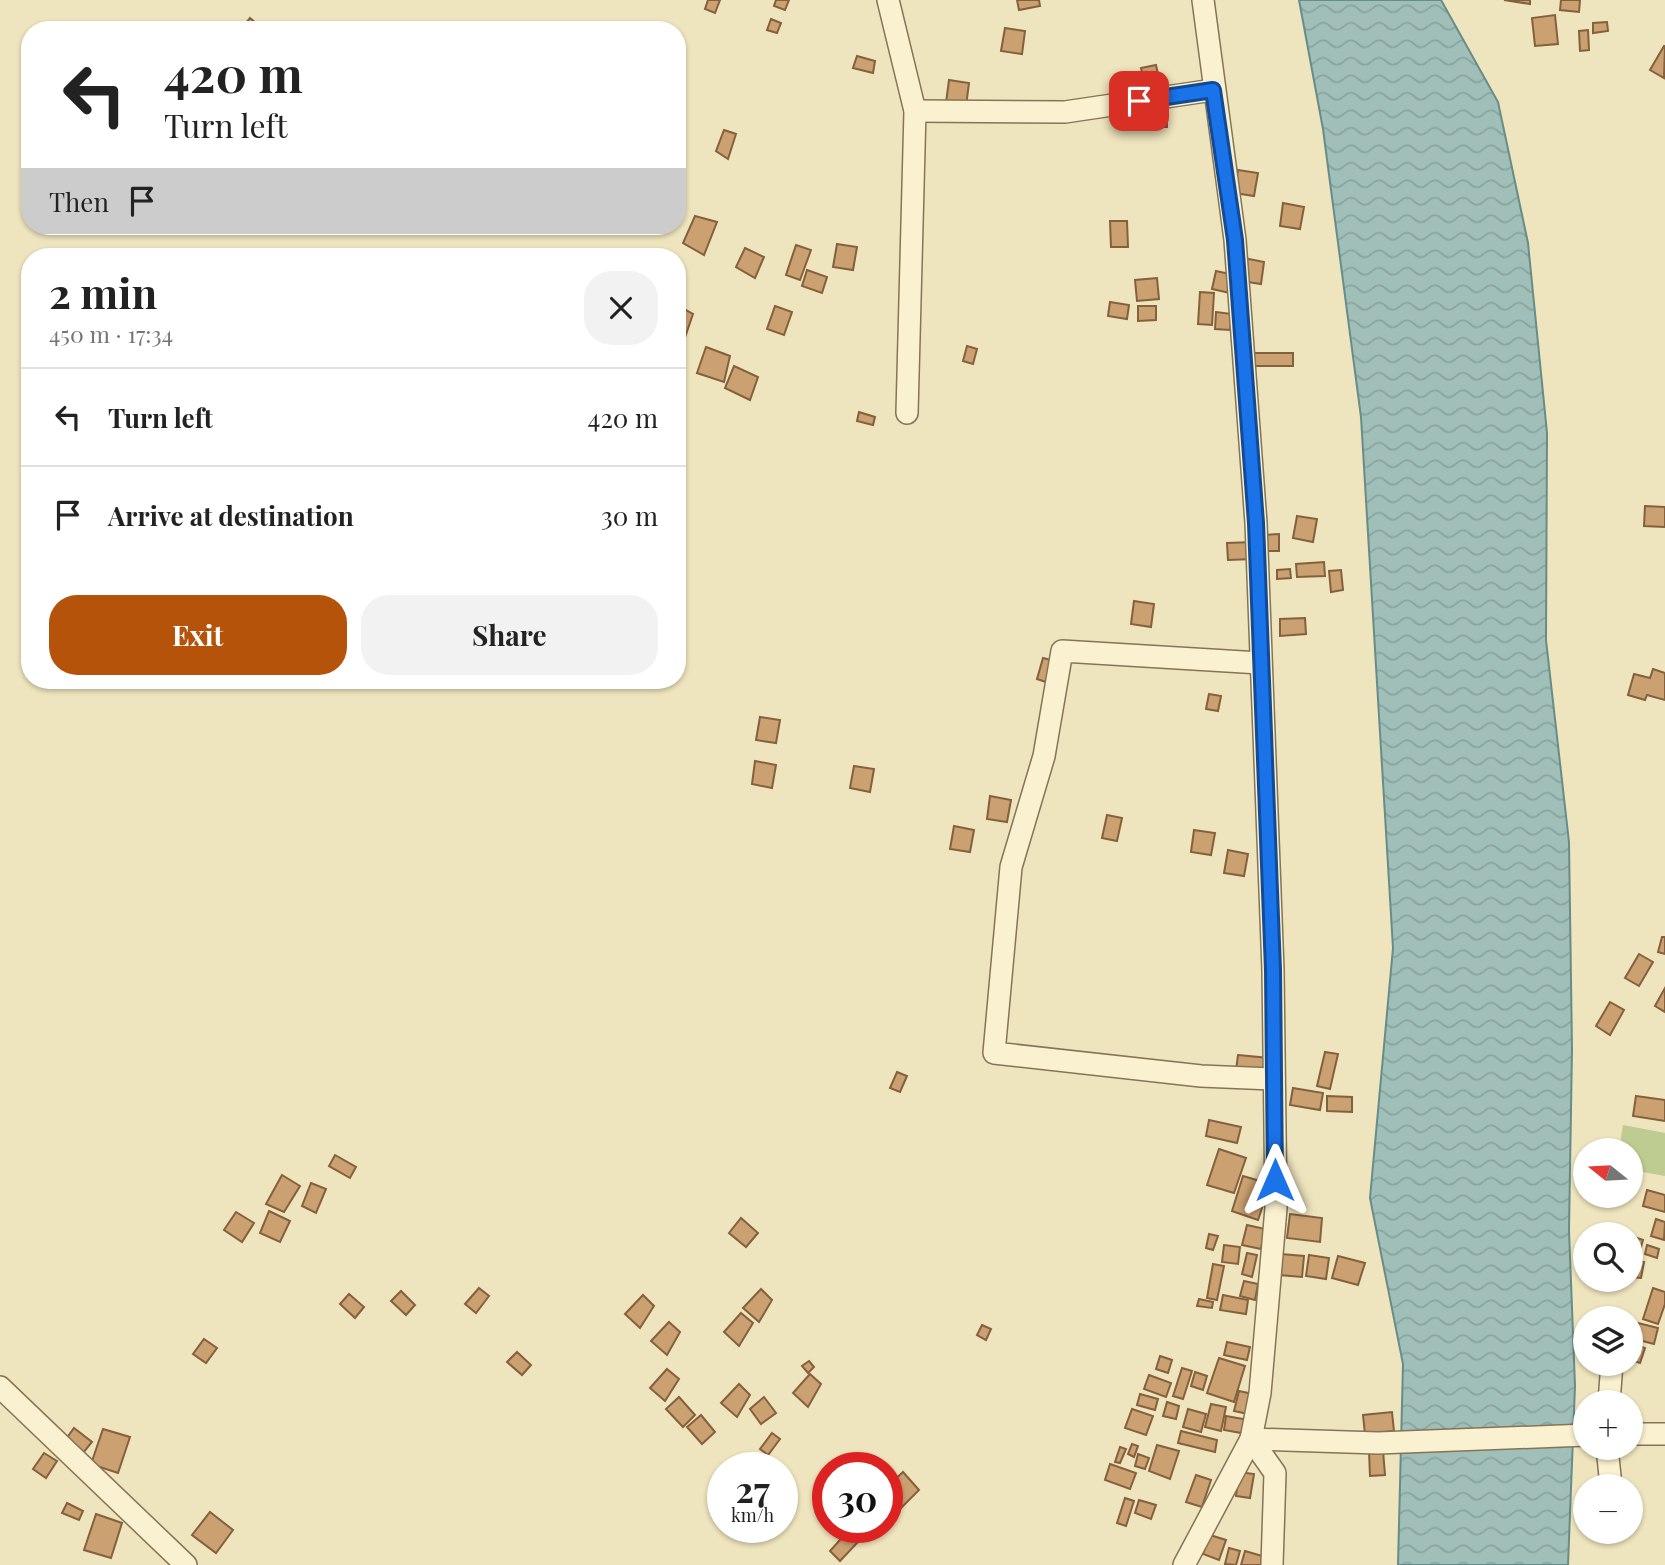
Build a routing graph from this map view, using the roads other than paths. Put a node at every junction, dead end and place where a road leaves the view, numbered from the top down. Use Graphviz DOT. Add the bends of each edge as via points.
graph roads {
  1 [pos="888,0"];
  2 [pos="1203,0"];
  3 [pos="1213,90"];
  4 [pos="915,111"];
  5 [pos="907,414"];
  6 [pos="1260,663"];
  7 [pos="1275,1079"];
  8 [pos="0,1387"];
  9 [pos="1643,1434"];
  10 [pos="1665,1434"];
  11 [pos="1573,1435"];
  12 [pos="1251,1439"];
  13 [pos="186,1565"];
  14 [pos="1184,1565"];
  15 [pos="1272,1565"];
  1 -- 4 [label="street"];
  2 -- 3 [label="street"];
  3 -- 4 [label="street" via="1065,112"];
  3 -- 6 [label="street" via="1235,240 1256,523"];
  4 -- 5 [label="street"];
  6 -- 7 [label="street"];
  6 -- 7 [label="street" via="1062,651 1044,755 1011,867 994,1053 1201,1076"];
  7 -- 12 [label="street" via="1276,1208 1260,1393"];
  8 -- 13 [label="street"];
  9 -- 10 [label="street"];
  11 -- 12 [label="street" via="1377,1443"];
  12 -- 14 [label="street"];
  12 -- 15 [label="street" via="1275,1473"];
}
